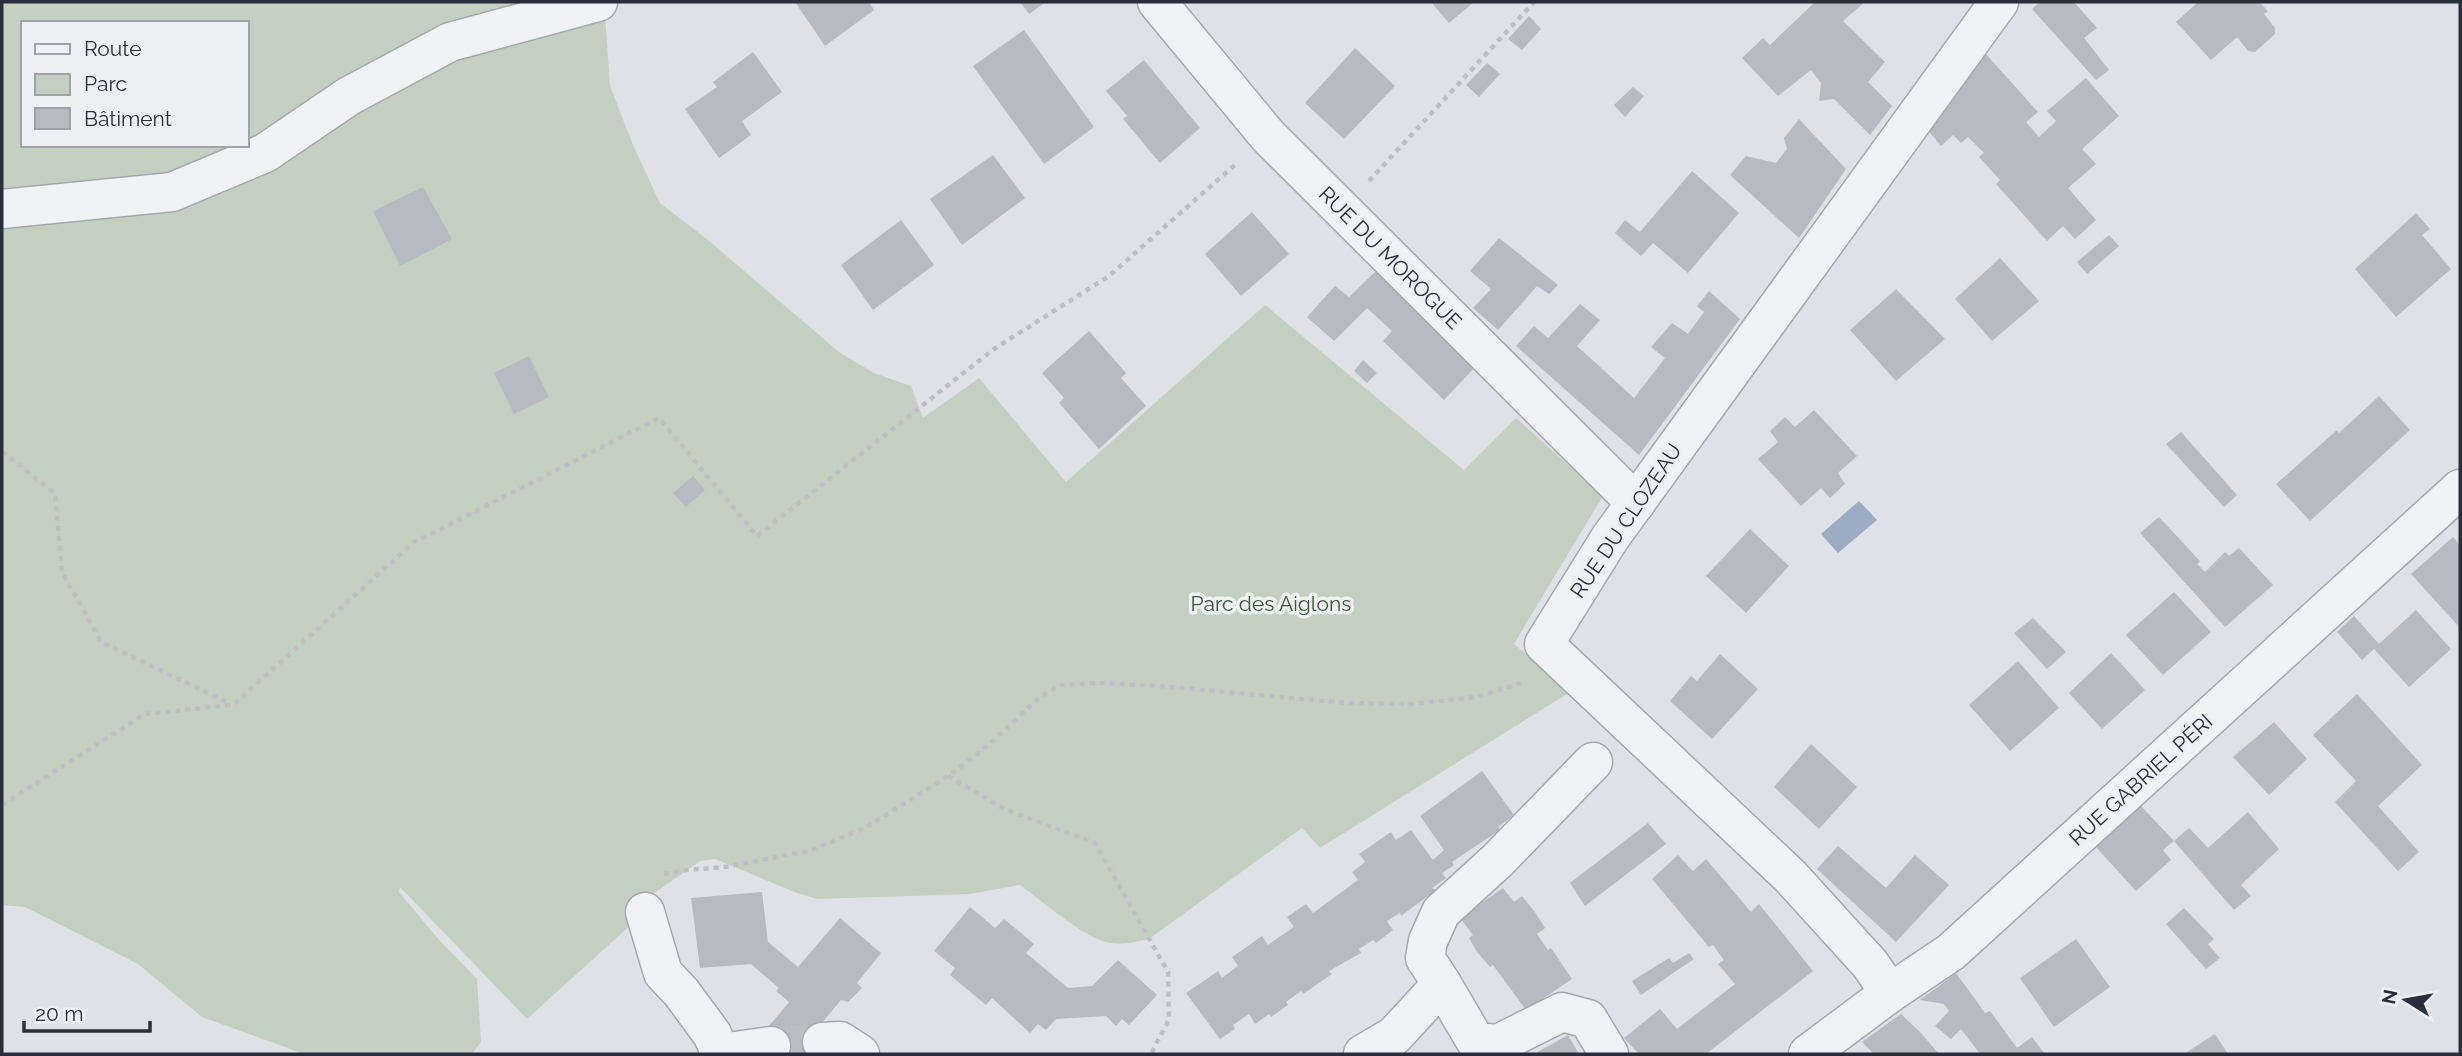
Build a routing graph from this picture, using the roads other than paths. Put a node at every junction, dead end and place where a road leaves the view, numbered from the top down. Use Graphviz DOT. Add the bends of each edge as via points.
graph roads {
  1 [pos="598,2"];
  2 [pos="1157,2"];
  3 [pos="1999,2"];
  4 [pos="2,209"];
  5 [pos="2460,489"];
  6 [pos="1636,503"];
  7 [pos="1593,762"];
  8 [pos="645,912"];
  9 [pos="1442,984"];
  10 [pos="1890,993"];
  11 [pos="822,1042"];
  12 [pos="771,1046"];
  13 [pos="1832,1048"];
  14 [pos="721,1054"];
  15 [pos="860,1054"];
  16 [pos="1363,1054"];
  17 [pos="1609,1054"];
  1 -- 4 [label="street" via="450,42 349,96 265,153 172,192"];
  2 -- 6 [label="street, RUE DU MOROGUE" via="1268,136"];
  3 -- 6 [label="street, RUE DU CLOZEAU"];
  5 -- 10 [label="street, RUE GABRIEL PÉRI" via="1951,952"];
  6 -- 10 [label="street, RUE DU CLOZEAU" via="1544,644 1791,877 1870,964"];
  7 -- 9 [label="street" via="1441,912 1425,958"];
  8 -- 14 [label="street" via="663,974 712,1034"];
  9 -- 16 [label="street" via="1394,1036"];
  9 -- 17 [label="street" via="1476,1042 1498,1044 1562,1012 1588,1019"];
  10 -- 13 [label="street, RUE GABRIEL PÉRI"];
  11 -- 15 [label="street" via="840,1041"];
  12 -- 14 [label="street"];
}
